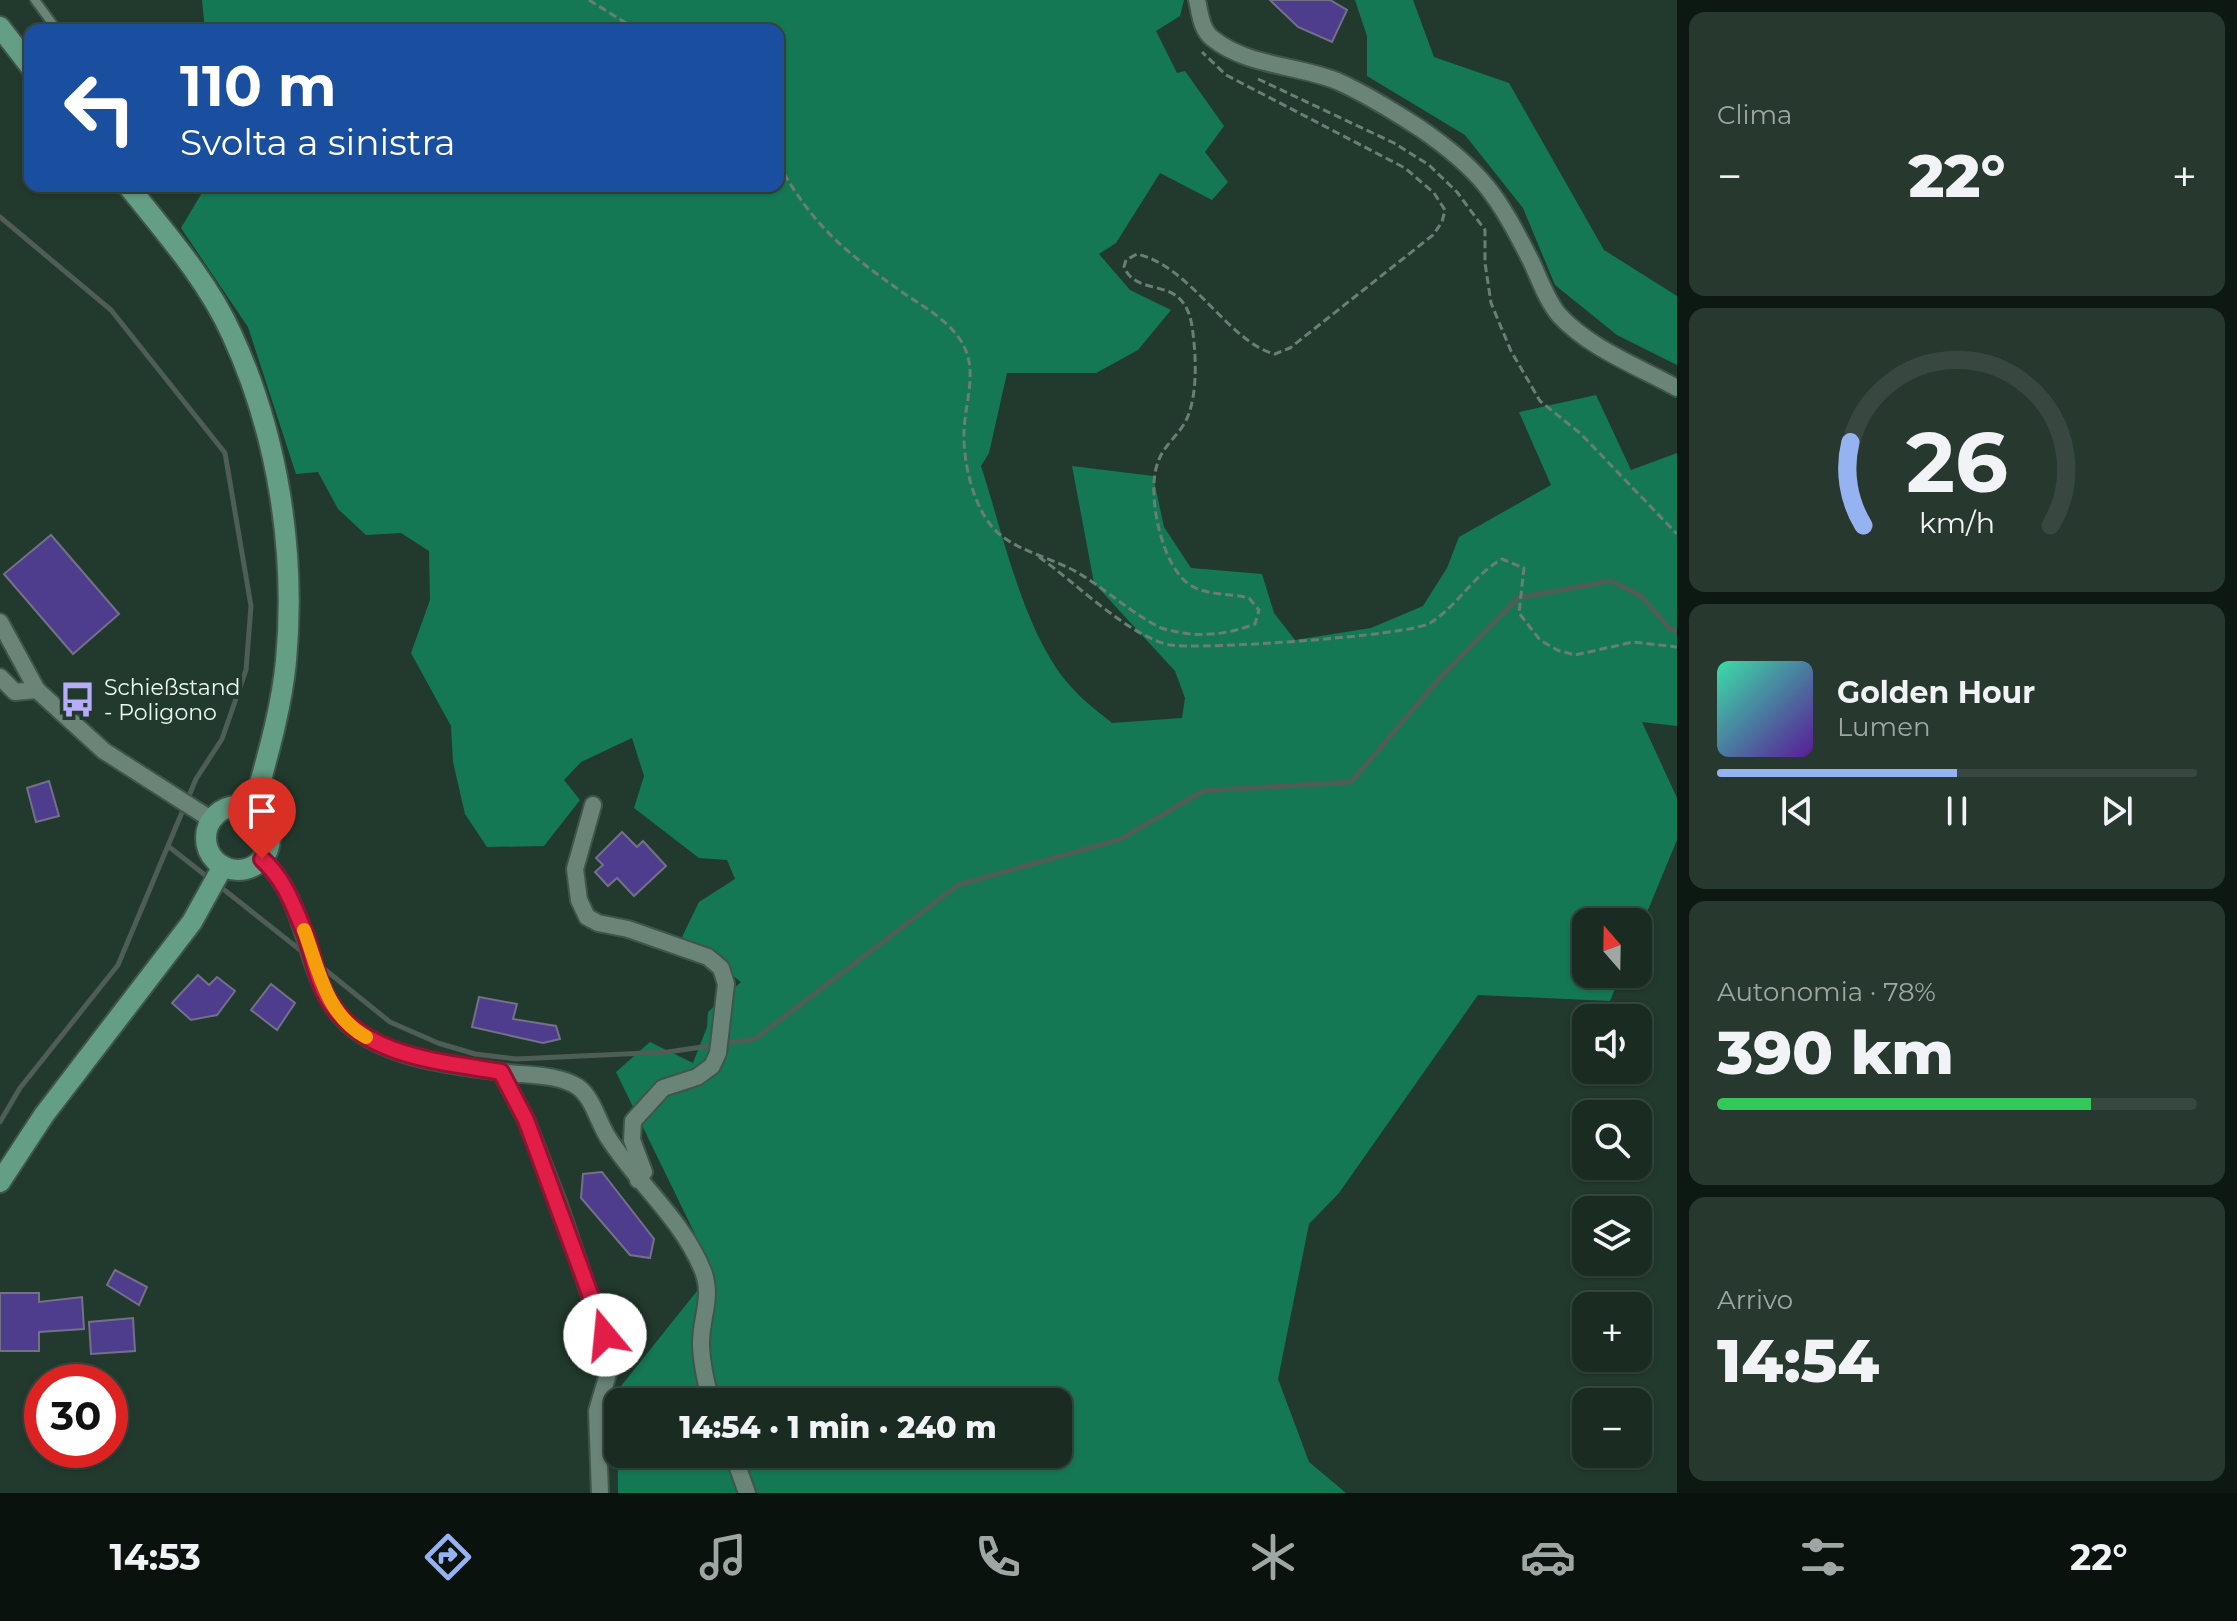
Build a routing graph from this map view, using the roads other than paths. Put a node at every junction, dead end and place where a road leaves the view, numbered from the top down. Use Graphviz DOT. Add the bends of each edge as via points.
graph roads {
  1 [pos="35,0"];
  2 [pos="1197,0"];
  3 [pos="53,24"];
  4 [pos="2,35"];
  5 [pos="24,59"];
  6 [pos="133,192"];
  7 [pos="1677,388"];
  8 [pos="0,622"];
  9 [pos="0,677"];
  10 [pos="37,690"];
  11 [pos="593,805"];
  12 [pos="253,809"];
  13 [pos="204,815"];
  14 [pos="262,859"];
  15 [pos="218,878"];
  16 [pos="501,1072"];
  17 [pos="638,1180"];
  18 [pos="0,1182"];
  19 [pos="709,1388"];
  20 [pos="738,1468"];
  21 [pos="600,1493"];
  22 [pos="747,1493"];
  1 -- 3 [label="lane"];
  2 -- 7 [label="street" via="1205,28 1234,54 1338,82 1453,151 1500,199 1557,313 1583,335"];
  4 -- 5 [label="main road"];
  6 -- 12 [label="main road" via="199,279 232,334 275,466 289,591 286,662"];
  8 -- 10 [label="street"];
  9 -- 10 [label="street" via="15,692"];
  10 -- 13 [label="street" via="104,751"];
  11 -- 17 [label="street" via="575,869 587,917 708,957 721,968 726,984 712,1066 663,1088 633,1121 632,1140 644,1172"];
  12 -- 13 [label="main road" via="226,808"];
  12 -- 14 [label="main road" via="270,832"];
  13 -- 15 [label="main road"];
  14 -- 15 [label="main road"];
  14 -- 16 [label="street" via="285,883 329,1000 361,1034 397,1052"];
  15 -- 18 [label="main road" via="192,922 44,1115"];
  16 -- 17 [label="street" via="547,1077 577,1087"];
  16 -- 21 [label="street" via="558,1202 612,1360 597,1411"];
  17 -- 19 [label="street" via="672,1215 702,1269 708,1288 701,1340"];
  20 -- 22 [label="street"];
}
